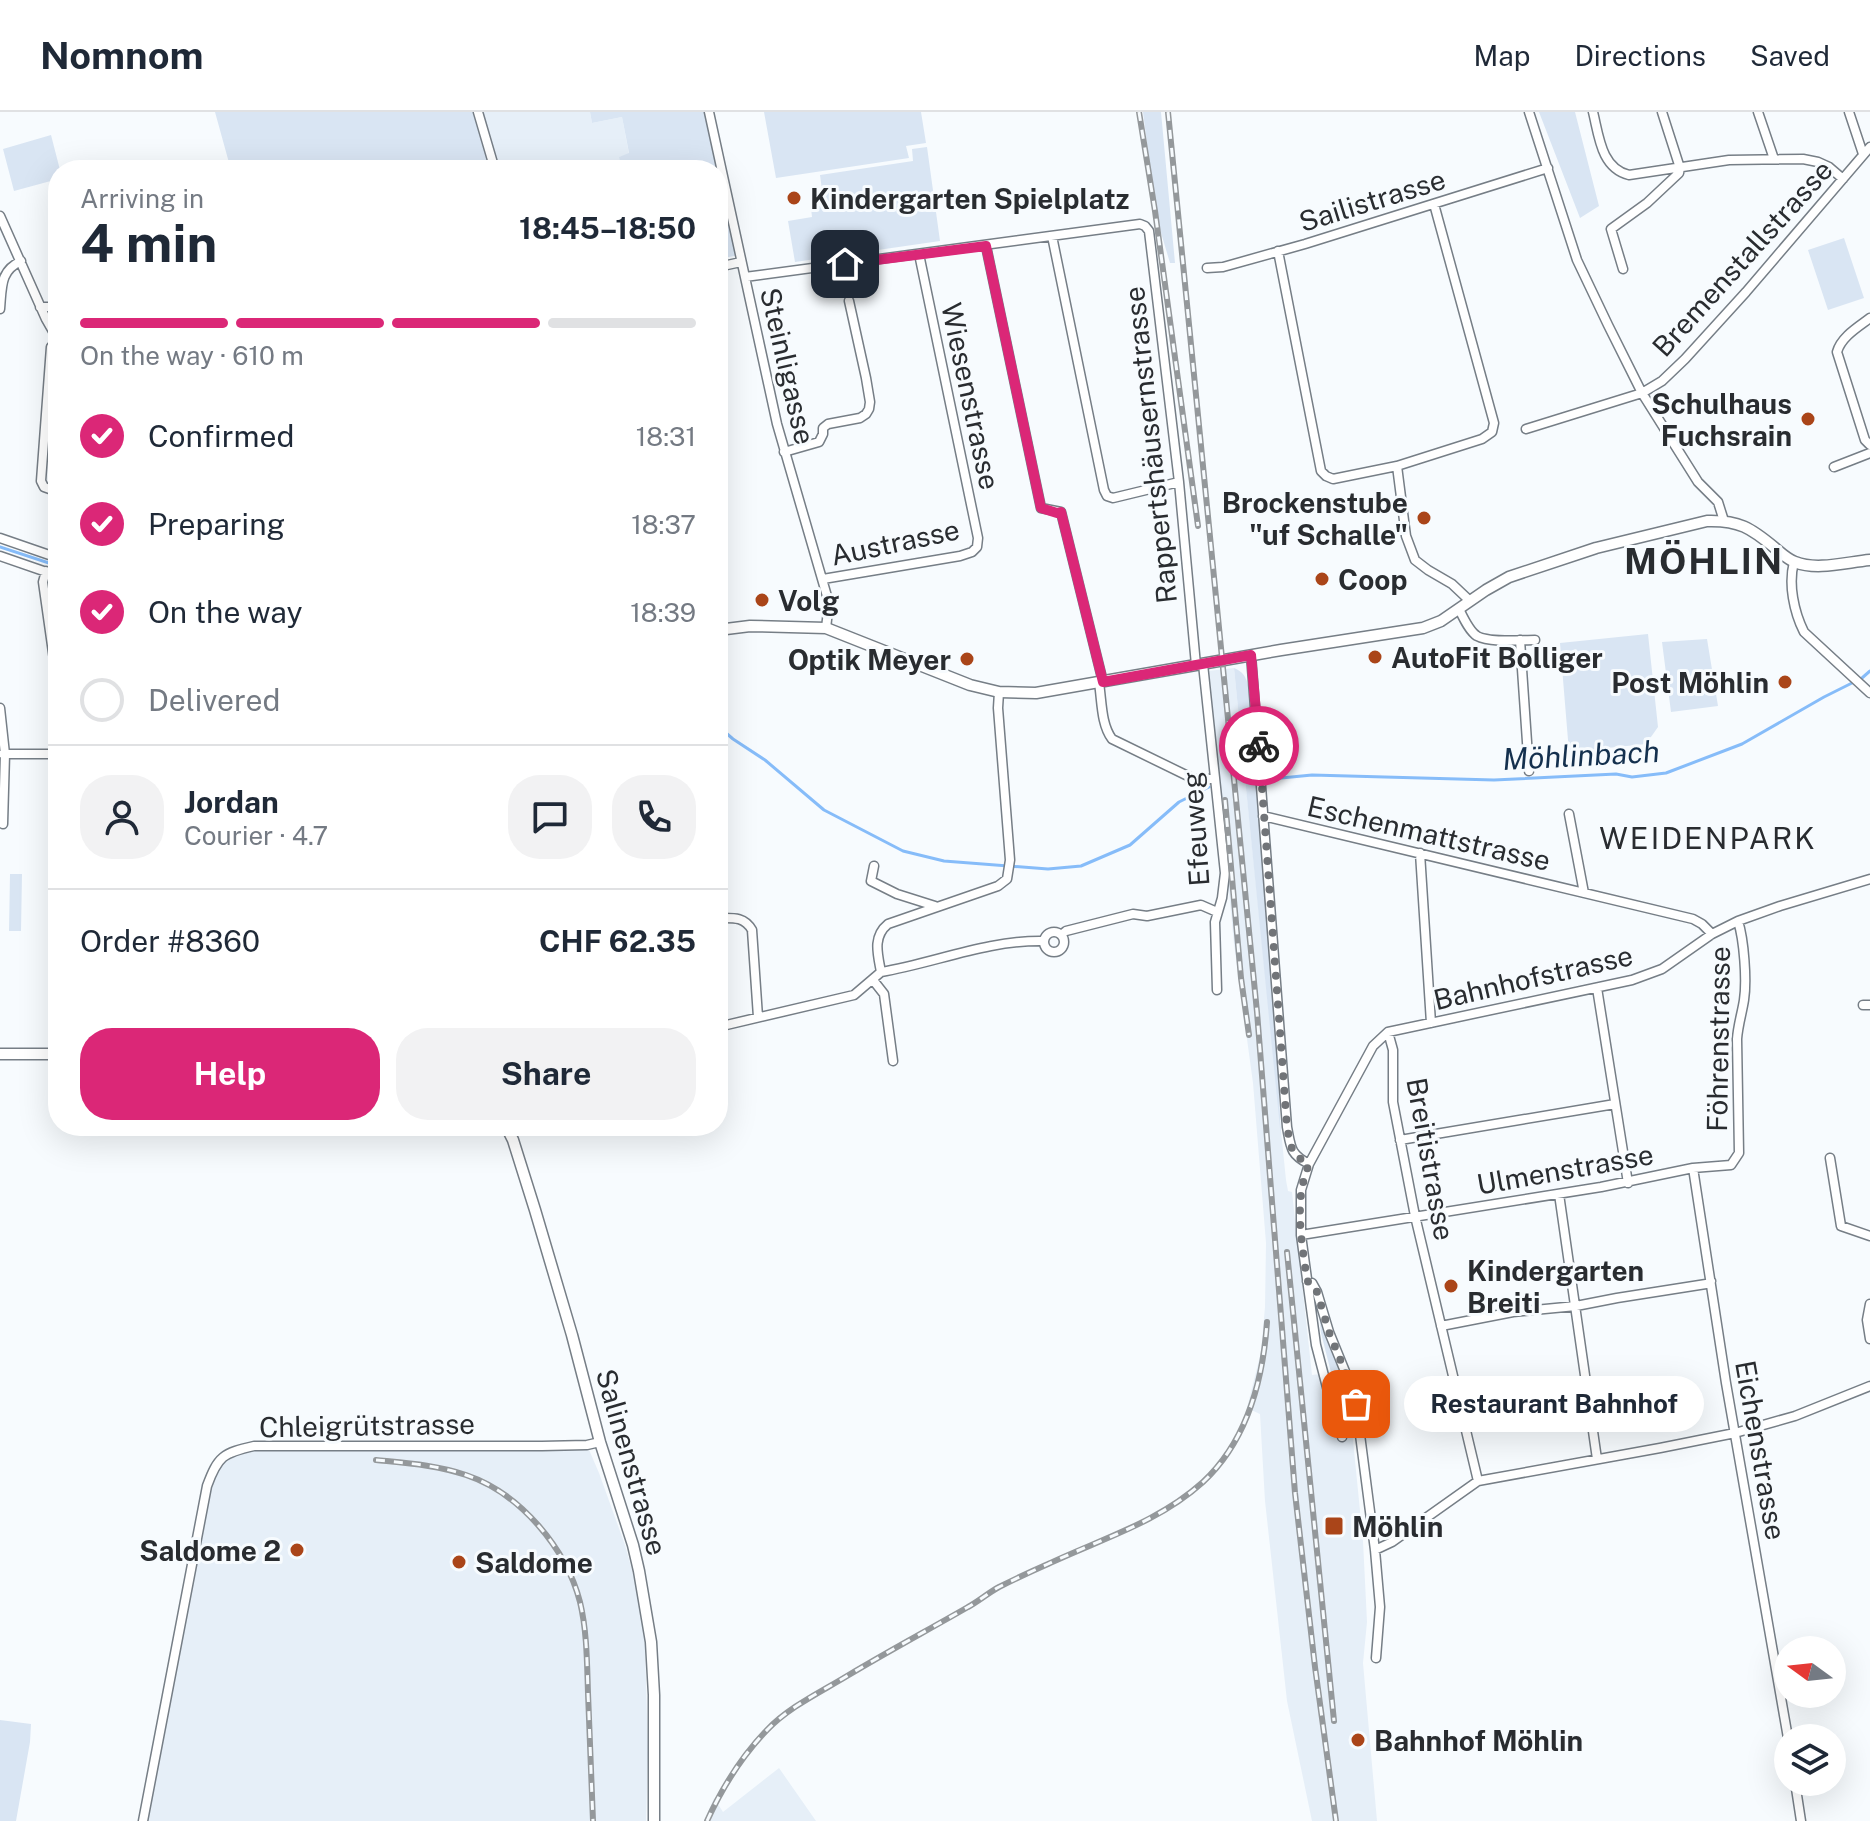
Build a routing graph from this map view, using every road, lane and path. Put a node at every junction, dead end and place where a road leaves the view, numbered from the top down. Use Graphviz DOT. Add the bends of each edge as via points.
graph roads {
  1 [pos="478,112"];
  2 [pos="709,112"];
  3 [pos="1529,112"];
  4 [pos="1593,112"];
  5 [pos="1662,112"];
  6 [pos="1758,112"];
  7 [pos="1849,112"];
  8 [pos="1867,151"];
  9 [pos="1774,159"];
  10 [pos="492,160"];
  11 [pos="719,160"];
  12 [pos="1548,168"];
  13 [pos="1680,168"];
  14 [pos="1843,179"];
  15 [pos="728,201"];
  16 [pos="1434,204"];
  17 [pos="1,220"];
  18 [pos="1052,236"];
  19 [pos="986,246"];
  20 [pos="1278,251"];
  21 [pos="919,254"];
  22 [pos="21,261"];
  23 [pos="741,262"];
  24 [pos="728,265"];
  25 [pos="1207,268"];
  26 [pos="1623,269"];
  27 [pos="745,277"];
  28 [pos="849,301"];
  29 [pos="40,307"];
  30 [pos="48,307"];
  31 [pos="0,309"];
  32 [pos="1870,318"];
  33 [pos="48,322"];
  34 [pos="48,387"];
  35 [pos="1642,393"];
  36 [pos="1526,429"];
  37 [pos="1870,445"];
  38 [pos="784,452"];
  39 [pos="1870,453"];
  40 [pos="1397,466"];
  41 [pos="1834,467"];
  42 [pos="1179,482"];
  43 [pos="48,488"];
  44 [pos="1724,521"];
  45 [pos="0,538"];
  46 [pos="977,547"];
  47 [pos="48,555"];
  48 [pos="0,556"];
  49 [pos="1870,560"];
  50 [pos="1794,562"];
  51 [pos="46,571"];
  52 [pos="823,579"];
  53 [pos="1470,601"];
  54 [pos="1459,609"];
  55 [pos="48,617"];
  56 [pos="826,628"];
  57 [pos="728,629"];
  58 [pos="1520,640"];
  59 [pos="1535,640"];
  60 [pos="1251,655"];
  61 [pos="1199,664"];
  62 [pos="1101,682"];
  63 [pos="999,692"];
  64 [pos="1870,693"];
  65 [pos="0,708"];
  66 [pos="2,754"];
  67 [pos="48,754"];
  68 [pos="1529,771"];
  69 [pos="1214,779"];
  70 [pos="1569,814"];
  71 [pos="1263,816"];
  72 [pos="3,824"];
  73 [pos="1420,853"];
  74 [pos="874,866"];
  75 [pos="1870,879"];
  76 [pos="1584,893"];
  77 [pos="936,907"];
  78 [pos="1217,912"];
  79 [pos="728,918"];
  80 [pos="1738,921"];
  81 [pos="1712,934"];
  82 [pos="1061,935"];
  83 [pos="1043,941"];
  84 [pos="881,972"];
  85 [pos="873,980"];
  86 [pos="1597,988"];
  87 [pos="1217,990"];
  88 [pos="758,1017"];
  89 [pos="1431,1023"];
  90 [pos="728,1024"];
  91 [pos="1388,1032"];
  92 [pos="0,1054"];
  93 [pos="48,1054"];
  94 [pos="893,1061"];
  95 [pos="1615,1104"];
  96 [pos="511,1136"];
  97 [pos="1400,1140"];
  98 [pos="1830,1158"];
  99 [pos="1309,1164"];
  100 [pos="1693,1168"];
  101 [pos="1628,1183"];
  102 [pos="1559,1194"];
  103 [pos="1415,1216"];
  104 [pos="1301,1235"];
  105 [pos="1870,1236"];
  106 [pos="1307,1281"];
  107 [pos="1711,1281"];
  108 [pos="1870,1304"];
  109 [pos="1576,1306"];
  110 [pos="1441,1326"];
  111 [pos="1870,1339"];
  112 [pos="1870,1386"];
  113 [pos="1735,1433"];
  114 [pos="1342,1437"];
  115 [pos="600,1442"];
  116 [pos="1597,1459"];
  117 [pos="1478,1481"];
  118 [pos="1375,1550"];
  119 [pos="1376,1658"];
  120 [pos="1786,1724"];
  121 [pos="1797,1796"];
  122 [pos="143,1821"];
  123 [pos="654,1821"];
  124 [pos="1801,1821"];
  1 -- 10 [label="street"];
  2 -- 11 [label="street, Steinligasse"];
  3 -- 12 [label="street"];
  4 -- 13 [label="street" via="1606,159 1620,173"];
  5 -- 13 [label="street"];
  6 -- 9 [label="street"];
  7 -- 8 [label="street"];
  8 -- 14 [label="street, Bremenstallstrasse"];
  9 -- 13 [label="street"];
  9 -- 14 [label="street" via="1818,162"];
  12 -- 16 [label="street, Sailistrasse"];
  12 -- 35 [label="street" via="1577,260"];
  13 -- 26 [label="street" via="1647,203 1611,229"];
  14 -- 35 [label="street, Bremenstallstrasse" via="1685,359"];
  15 -- 23 [label="street, Steinligasse"];
  16 -- 20 [label="street, Sailistrasse"];
  16 -- 40 [label="street" via="1494,423 1482,439"];
  17 -- 22 [label="street"];
  18 -- 19 [label="street"];
  18 -- 42 [label="street" via="1107,496"];
  18 -- 42 [label="street, Rappertshäusernstrasse" via="1140,224 1149,231"];
  19 -- 21 [label="street"];
  19 -- 62 [label="street" via="1041,508 1061,512"];
  20 -- 25 [label="street, Sailistrasse"];
  20 -- 40 [label="street" via="1321,471 1333,479"];
  21 -- 27 [label="street"];
  21 -- 46 [label="street, Wiesenstrasse"];
  22 -- 29 [label="street"];
  22 -- 31 [label="street" via="9,266 3,277"];
  23 -- 24 [label="street"];
  23 -- 27 [label="street, Steinligasse"];
  27 -- 38 [label="street, Steinligasse"];
  28 -- 38 [label="street" via="869,409 860,418 828,424 819,442"];
  29 -- 30 [label="street"];
  29 -- 33 [label="street"];
  32 -- 37 [label="street" via="1844,339 1837,352"];
  34 -- 43 [label="street" via="41,481"];
  35 -- 36 [label="street, Bremenstallstrasse"];
  35 -- 44 [label="street" via="1698,482 1718,502"];
  38 -- 52 [label="street, Steinligasse"];
  39 -- 41 [label="street"];
  40 -- 53 [label="street" via="1406,536 1415,560"];
  42 -- 61 [label="street, Rappertshäusernstrasse"];
  44 -- 50 [label="street" via="1750,529"];
  44 -- 53 [label="street" via="1596,548 1509,577"];
  45 -- 47 [label="street"];
  46 -- 52 [label="street, Austrasse" via="960,556"];
  48 -- 51 [label="street"];
  49 -- 50 [label="street"];
  50 -- 64 [label="street" via="1792,581 1804,632"];
  51 -- 55 [label="street"];
  52 -- 56 [label="street, Steinligasse" via="829,603"];
  53 -- 54 [label="street"];
  54 -- 58 [label="street" via="1479,637"];
  54 -- 60 [label="street" via="1411,631"];
  56 -- 57 [label="street"];
  56 -- 63 [label="street"];
  58 -- 59 [label="street"];
  58 -- 68 [label="street"];
  60 -- 61 [label="street"];
  60 -- 71 [label="street"];
  61 -- 62 [label="street"];
  61 -- 69 [label="street, Efeuweg"];
  62 -- 63 [label="street" via="1036,693"];
  62 -- 69 [label="street" via="1105,725 1112,739 1194,779"];
  63 -- 77 [label="street" via="1007,879"];
  65 -- 66 [label="street"];
  66 -- 67 [label="street"];
  66 -- 72 [label="street"];
  69 -- 78 [label="street, Efeuweg" via="1225,873"];
  70 -- 76 [label="street, Eschenmattstrasse"];
  71 -- 73 [label="street, Eschenmattstrasse"];
  71 -- 99 [label="street" via="1287,1127 1292,1152"];
  73 -- 76 [label="street, Eschenmattstrasse"];
  73 -- 89 [label="street"];
  74 -- 77 [label="street" via="871,881"];
  75 -- 80 [label="street, Bahnhofstrasse"];
  76 -- 81 [label="street, Eschenmattstrasse" via="1693,919"];
  77 -- 84 [label="street" via="882,928 877,943"];
  78 -- 82 [label="street" via="1201,905 1133,914"];
  78 -- 87 [label="street, Efeuweg"];
  79 -- 88 [label="street" via="738,918 752,930"];
  80 -- 81 [label="street, Bahnhofstrasse"];
  80 -- 100 [label="street, Föhrenstrasse" via="1744,999 1737,1039 1739,1153 1731,1165"];
  81 -- 86 [label="street, Bahnhofstrasse" via="1662,969"];
  82 -- 83 [label="street" via="1052,931"];
  82 -- 83 [label="street" via="1064,944 1056,953 1049,952"];
  83 -- 84 [label="street" via="984,948"];
  84 -- 85 [label="street"];
  85 -- 88 [label="street" via="854,995"];
  85 -- 94 [label="street" via="884,994"];
  86 -- 89 [label="street, Bahnhofstrasse"];
  86 -- 95 [label="street"];
  88 -- 90 [label="street"];
  89 -- 91 [label="street, Bahnhofstrasse"];
  91 -- 97 [label="street, Breitistrasse"];
  91 -- 99 [label="street" via="1373,1046"];
  92 -- 93 [label="street"];
  95 -- 97 [label="street"];
  95 -- 101 [label="street"];
  96 -- 115 [label="street, Salinenstrasse"];
  97 -- 103 [label="street, Breitistrasse"];
  98 -- 105 [label="street" via="1841,1226"];
  99 -- 104 [label="street" via="1301,1190"];
  100 -- 101 [label="street, Ulmenstrasse"];
  100 -- 107 [label="street, Eichenstrasse"];
  101 -- 102 [label="street, Ulmenstrasse"];
  102 -- 103 [label="street, Ulmenstrasse"];
  102 -- 109 [label="street"];
  103 -- 104 [label="street, Ulmenstrasse"];
  103 -- 110 [label="street, Breitistrasse"];
  104 -- 106 [label="street"];
  106 -- 114 [label="street" via="1316,1345"];
  106 -- 118 [label="street" via="1317,1292 1355,1396"];
  107 -- 109 [label="street"];
  107 -- 113 [label="street, Eichenstrasse"];
  108 -- 111 [label="street"];
  109 -- 110 [label="street"];
  109 -- 116 [label="street"];
  110 -- 117 [label="street, Breitistrasse"];
  112 -- 113 [label="street"];
  113 -- 116 [label="street"];
  113 -- 120 [label="street, Eichenstrasse"];
  115 -- 122 [label="street, Chleigrütstrasse" via="254,1446 229,1452 215,1465 207,1486"];
  115 -- 123 [label="street, Salinenstrasse" via="633,1545 647,1618 654,1695"];
  116 -- 117 [label="street"];
  117 -- 118 [label="street"];
  118 -- 119 [label="street" via="1380,1607"];
  121 -- 124 [label="street"];
}
